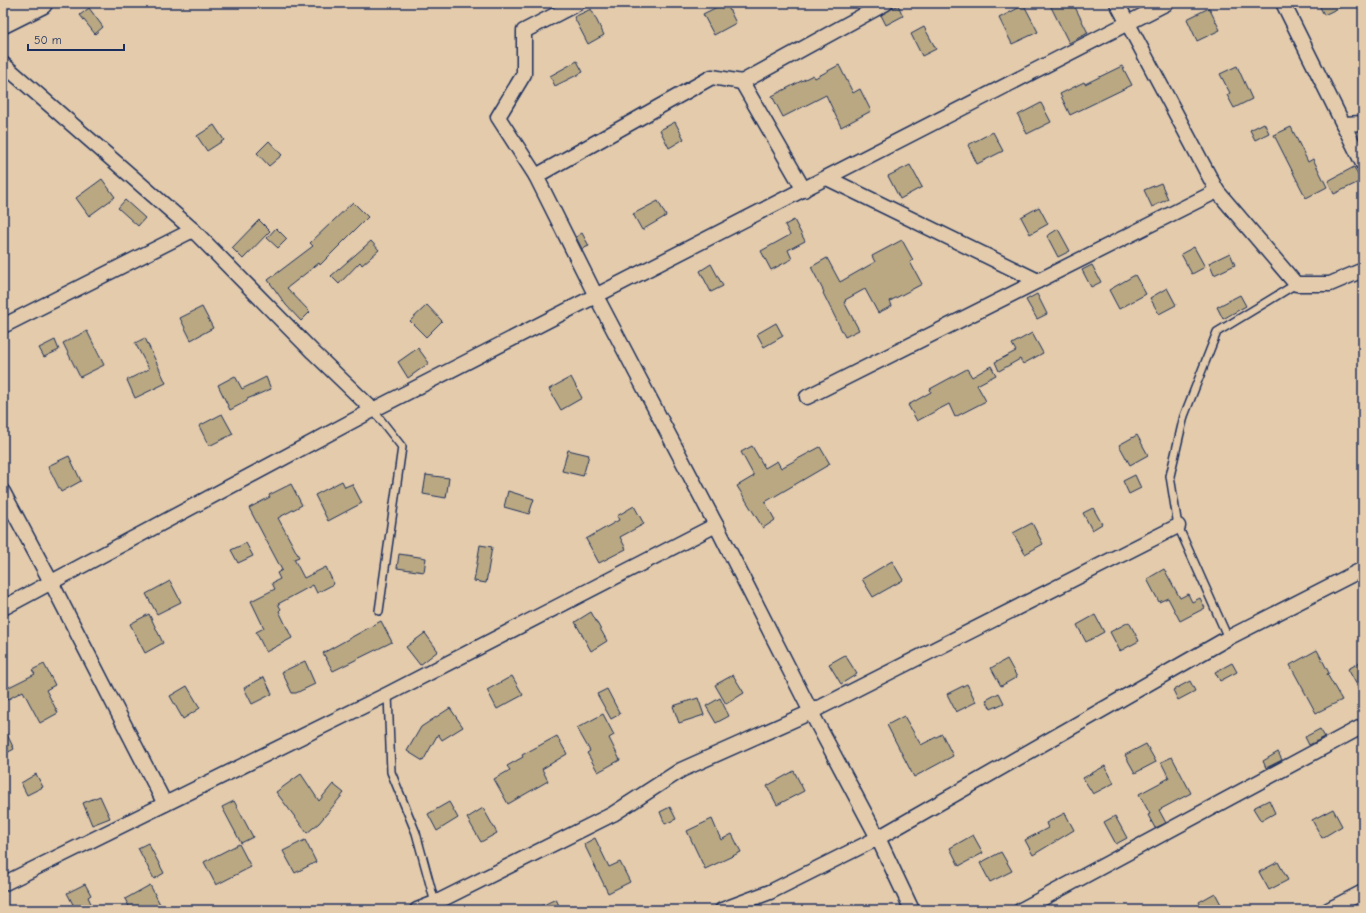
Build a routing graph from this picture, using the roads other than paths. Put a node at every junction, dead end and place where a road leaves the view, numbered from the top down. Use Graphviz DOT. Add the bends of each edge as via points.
graph roads {
  1 [pos="41,3"];
  2 [pos="578,3"];
  3 [pos="886,3"];
  4 [pos="1117,3"];
  5 [pos="1167,3"];
  6 [pos="1283,3"];
  7 [pos="3,22"];
  8 [pos="1127,24"];
  9 [pos="3,64"];
  10 [pos="742,82"];
  11 [pos="1363,123"];
  12 [pos="1343,124"];
  13 [pos="1363,164"];
  14 [pos="536,176"];
  15 [pos="827,178"];
  16 [pos="804,190"];
  17 [pos="1217,191"];
  18 [pos="193,230"];
  19 [pos="1363,270"];
  20 [pos="1038,281"];
  21 [pos="1296,284"];
  22 [pos="596,296"];
  23 [pos="3,326"];
  24 [pos="808,397"];
  25 [pos="373,410"];
  26 [pos="3,492"];
  27 [pos="716,525"];
  28 [pos="1178,526"];
  29 [pos="1363,569"];
  30 [pos="51,582"];
  31 [pos="3,608"];
  32 [pos="379,611"];
  33 [pos="1228,638"];
  34 [pos="388,694"];
  35 [pos="811,712"];
  36 [pos="1363,726"];
  37 [pos="165,804"];
  38 [pos="878,838"];
  39 [pos="3,884"];
  40 [pos="1363,892"];
  41 [pos="434,903"];
  42 [pos="417,910"];
  43 [pos="722,910"];
  44 [pos="912,910"];
  45 [pos="1021,910"];
  46 [pos="1328,910"];
  1 -- 7 [label="highway"];
  2 -- 14 [label="street" via="524,30 524,74 498,117"];
  3 -- 10 [label="street"];
  4 -- 8 [label="street"];
  5 -- 8 [label="street"];
  6 -- 12 [label="street"];
  8 -- 15 [label="street"];
  8 -- 17 [label="street"];
  9 -- 18 [label="street"];
  10 -- 14 [label="street" via="712,76"];
  10 -- 16 [label="street"];
  11 -- 12 [label="street"];
  12 -- 13 [label="street"];
  14 -- 22 [label="street"];
  15 -- 16 [label="street"];
  15 -- 20 [label="street"];
  16 -- 22 [label="street"];
  17 -- 20 [label="street"];
  17 -- 21 [label="street"];
  18 -- 23 [label="street"];
  18 -- 25 [label="street"];
  19 -- 21 [label="street" via="1330,284"];
  20 -- 24 [label="street"];
  21 -- 28 [label="lane" via="1217,332 1184,416 1170,476"];
  22 -- 25 [label="street"];
  22 -- 27 [label="street"];
  25 -- 30 [label="street"];
  25 -- 32 [label="lane" via="402,447"];
  26 -- 30 [label="street"];
  27 -- 34 [label="street"];
  27 -- 35 [label="street"];
  28 -- 33 [label="lane"];
  28 -- 35 [label="street"];
  29 -- 33 [label="street"];
  30 -- 31 [label="street"];
  30 -- 37 [label="street"];
  33 -- 38 [label="street"];
  34 -- 37 [label="street"];
  34 -- 41 [label="lane" via="391,772 416,833"];
  35 -- 38 [label="street"];
  35 -- 41 [label="street" via="681,770 613,814"];
  36 -- 45 [label="street"];
  37 -- 39 [label="street"];
  38 -- 43 [label="street" via="770,892"];
  38 -- 44 [label="street"];
  40 -- 46 [label="street"];
  41 -- 42 [label="street"];
}
